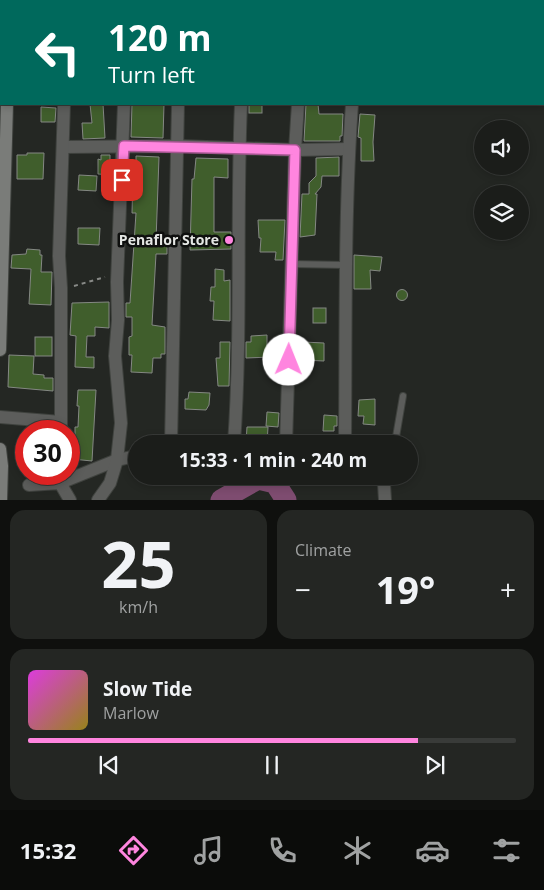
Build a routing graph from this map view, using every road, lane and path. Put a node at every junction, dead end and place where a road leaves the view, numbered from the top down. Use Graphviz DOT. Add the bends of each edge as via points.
graph roads {
  1 [pos="6,105"];
  2 [pos="64,105"];
  3 [pos="124,105"];
  4 [pos="178,105"];
  5 [pos="241,105"];
  6 [pos="298,105"];
  7 [pos="352,105"];
  8 [pos="124,146"];
  9 [pos="178,146"];
  10 [pos="63,147"];
  11 [pos="239,149"];
  12 [pos="348,149"];
  13 [pos="295,150"];
  14 [pos="2,204"];
  15 [pos="291,264"];
  16 [pos="346,265"];
  17 [pos="118,272"];
  18 [pos="61,288"];
  19 [pos="0,350"];
  20 [pos="403,396"];
  21 [pos="0,417"];
  22 [pos="18,420"];
  23 [pos="61,420"];
  24 [pos="171,435"];
  25 [pos="235,435"];
  26 [pos="286,435"];
  27 [pos="345,435"];
  28 [pos="396,435"];
  29 [pos="0,449"];
  30 [pos="128,458"];
  31 [pos="117,460"];
  32 [pos="80,472"];
  33 [pos="63,485"];
  34 [pos="384,485"];
  35 [pos="1,500"];
  36 [pos="70,500"];
  37 [pos="98,500"];
  38 [pos="385,500"];
  1 -- 14 [label="main road"];
  2 -- 10 [label="street"];
  3 -- 8 [label="street"];
  4 -- 9 [label="street"];
  5 -- 11 [label="street"];
  6 -- 13 [label="street"];
  7 -- 12 [label="street"];
  8 -- 9 [label="street"];
  8 -- 10 [label="street"];
  8 -- 17 [label="street"];
  9 -- 11 [label="street"];
  9 -- 24 [label="street"];
  10 -- 18 [label="street"];
  11 -- 13 [label="street"];
  11 -- 25 [label="street" via="238,386"];
  12 -- 13 [label="street"];
  12 -- 16 [label="street"];
  13 -- 15 [label="street"];
  14 -- 19 [label="main road"];
  15 -- 16 [label="lane"];
  15 -- 26 [label="street"];
  16 -- 27 [label="street"];
  17 -- 18 [label="path" via="97,281"];
  17 -- 31 [label="street" via="115,356 121,423"];
  18 -- 23 [label="street"];
  20 -- 28 [label="lane"];
  21 -- 22 [label="street"];
  29 -- 35 [label="main road"];
  30 -- 31 [label="street"];
  31 -- 32 [label="street"];
  31 -- 37 [label="street" via="110,484"];
  33 -- 36 [label="street"];
  34 -- 38 [label="street"];
}
